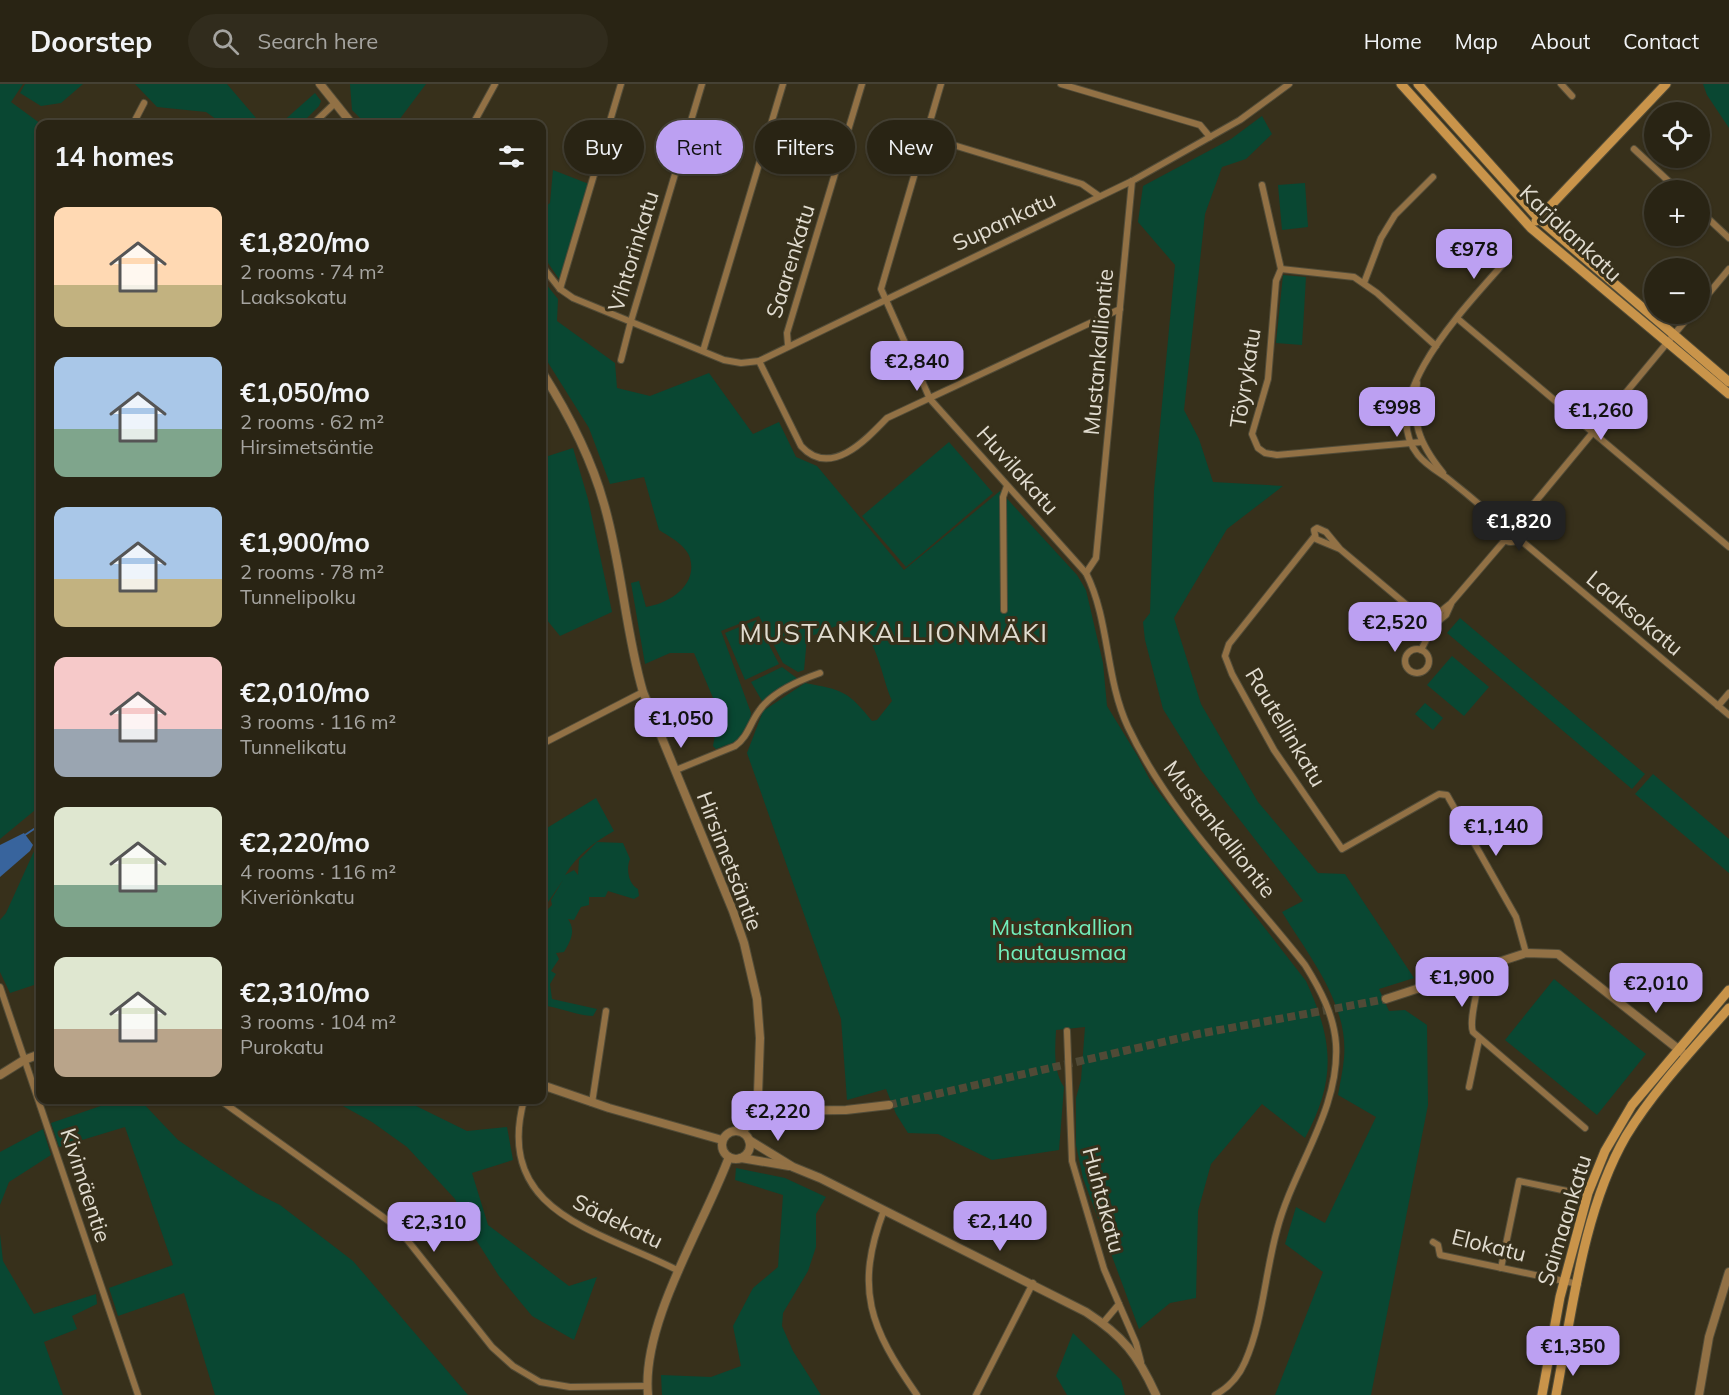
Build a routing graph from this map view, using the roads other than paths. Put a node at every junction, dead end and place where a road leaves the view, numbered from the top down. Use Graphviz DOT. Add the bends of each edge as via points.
graph roads {
  1 [pos="320,84"];
  2 [pos="495,84"];
  3 [pos="621,84"];
  4 [pos="702,84"];
  5 [pos="783,84"];
  6 [pos="862,84"];
  7 [pos="941,84"];
  8 [pos="1061,84"];
  9 [pos="1289,84"];
  10 [pos="1402,84"];
  11 [pos="1418,84"];
  12 [pos="1561,84"];
  13 [pos="1666,84"];
  14 [pos="1572,96"];
  15 [pos="144,104"];
  16 [pos="335,104"];
  17 [pos="135,120"];
  18 [pos="317,120"];
  19 [pos="349,120"];
  20 [pos="475,120"];
  21 [pos="931,120"];
  22 [pos="1210,137"];
  23 [pos="955,145"];
  24 [pos="1634,148"];
  25 [pos="916,174"];
  26 [pos="1433,177"];
  27 [pos="1668,180"];
  28 [pos="1132,181"];
  29 [pos="1262,185"];
  30 [pos="1099,196"];
  31 [pos="1538,218"];
  32 [pos="1710,220"];
  33 [pos="1531,228"];
  34 [pos="1729,238"];
  35 [pos="1509,256"];
  36 [pos="1281,269"];
  37 [pos="1729,269"];
  38 [pos="546,271"];
  39 [pos="1364,283"];
  40 [pos="560,289"];
  41 [pos="1710,292"];
  42 [pos="885,298"];
  43 [pos="1120,309"];
  44 [pos="1458,319"];
  45 [pos="630,321"];
  46 [pos="1682,324"];
  47 [pos="1673,335"];
  48 [pos="1666,343"];
  49 [pos="788,345"];
  50 [pos="1436,346"];
  51 [pos="703,351"];
  52 [pos="621,360"];
  53 [pos="759,361"];
  54 [pos="1418,376"];
  55 [pos="546,379"];
  56 [pos="1729,382"];
  57 [pos="1729,394"];
  58 [pos="930,399"];
  59 [pos="1593,433"];
  60 [pos="1422,442"];
  61 [pos="1411,444"];
  62 [pos="1447,478"];
  63 [pos="1007,486"];
  64 [pos="1517,524"];
  65 [pos="1503,525"];
  66 [pos="1314,537"];
  67 [pos="1518,538"];
  68 [pos="1505,540"];
  69 [pos="1729,547"];
  70 [pos="1340,549"];
  71 [pos="1086,573"];
  72 [pos="1004,610"];
  73 [pos="1432,627"];
  74 [pos="1421,650"];
  75 [pos="820,674"];
  76 [pos="643,692"];
  77 [pos="1729,693"];
  78 [pos="1718,706"];
  79 [pos="1729,715"];
  80 [pos="546,742"];
  81 [pos="676,770"];
  82 [pos="1526,952"];
  83 [pos="1481,967"];
  84 [pos="0,987"];
  85 [pos="1729,990"];
  86 [pos="1386,999"];
  87 [pos="1729,1008"];
  88 [pos="606,1011"];
  89 [pos="1067,1030"];
  90 [pos="1479,1040"];
  91 [pos="1678,1049"];
  92 [pos="36,1056"];
  93 [pos="1687,1056"];
  94 [pos="24,1060"];
  95 [pos="0,1075"];
  96 [pos="546,1086"];
  97 [pos="1469,1087"];
  98 [pos="36,1095"];
  99 [pos="592,1102"];
  100 [pos="39,1104"];
  101 [pos="226,1104"];
  102 [pos="523,1104"];
  103 [pos="889,1105"];
  104 [pos="756,1111"];
  105 [pos="1584,1128"];
  106 [pos="743,1132"];
  107 [pos="722,1140"];
  108 [pos="749,1140"];
  109 [pos="729,1157"];
  110 [pos="741,1158"];
  111 [pos="793,1167"];
  112 [pos="1568,1191"];
  113 [pos="884,1210"];
  114 [pos="1433,1242"];
  115 [pos="1501,1268"];
  116 [pos="679,1271"];
  117 [pos="1729,1272"];
  118 [pos="1564,1281"];
  119 [pos="1033,1283"];
  120 [pos="1578,1284"];
  121 [pos="1119,1304"];
  122 [pos="1104,1323"];
  123 [pos="1141,1362"];
  124 [pos="647,1386"];
  125 [pos="138,1395"];
  126 [pos="648,1395"];
  127 [pos="917,1395"];
  128 [pos="976,1395"];
  129 [pos="1156,1395"];
  130 [pos="1215,1395"];
  131 [pos="1542,1395"];
  132 [pos="1556,1395"];
  133 [pos="1699,1395"];
  1 -- 16 [label="street"];
  2 -- 20 [label="street"];
  3 -- 40 [label="street"];
  4 -- 45 [label="street, Vihtorinkatu"];
  5 -- 51 [label="street"];
  6 -- 49 [label="street, Saarenkatu" via="787,333"];
  7 -- 21 [label="street, Huvilakatu"];
  8 -- 22 [label="street" via="1200,125"];
  9 -- 22 [label="street, Supankatu"];
  10 -- 33 [label="main road, Karjalankatu"];
  11 -- 31 [label="main road, Karjalankatu"];
  12 -- 14 [label="street"];
  13 -- 31 [label="main road"];
  15 -- 17 [label="street"];
  16 -- 18 [label="street"];
  16 -- 19 [label="street"];
  22 -- 28 [label="street, Supankatu"];
  23 -- 30 [label="street" via="1082,184"];
  24 -- 27 [label="street"];
  25 -- 42 [label="street, Huvilakatu" via="881,290"];
  26 -- 39 [label="street" via="1395,215 1379,241"];
  28 -- 30 [label="street, Supankatu"];
  28 -- 43 [label="street, Mustankalliontie"];
  29 -- 36 [label="street, Töyrykatu"];
  30 -- 42 [label="street, Supankatu"];
  31 -- 33 [label="main road"];
  31 -- 47 [label="main road, Karjalankatu"];
  32 -- 34 [label="street"];
  33 -- 48 [label="main road, Karjalankatu"];
  35 -- 44 [label="street"];
  36 -- 39 [label="street" via="1342,275"];
  36 -- 61 [label="street, Töyrykatu" via="1276,281 1268,379 1253,427 1253,440 1258,448 1277,455"];
  37 -- 41 [label="street"];
  38 -- 40 [label="street"];
  39 -- 50 [label="street"];
  40 -- 45 [label="street"];
  42 -- 49 [label="street, Supankatu"];
  42 -- 58 [label="street, Huvilakatu"];
  43 -- 58 [label="street"];
  43 -- 71 [label="street, Mustankalliontie" via="1096,558"];
  44 -- 50 [label="street"];
  44 -- 59 [label="street"];
  45 -- 51 [label="street"];
  45 -- 52 [label="street, Vihtorinkatu"];
  46 -- 47 [label="street"];
  47 -- 48 [label="street"];
  47 -- 56 [label="main road, Karjalankatu"];
  48 -- 57 [label="main road, Karjalankatu"];
  48 -- 59 [label="street"];
  49 -- 53 [label="street, Supankatu"];
  50 -- 54 [label="street"];
  51 -- 53 [label="street" via="733,362"];
  53 -- 58 [label="street" via="801,446 818,459 848,452 887,418"];
  54 -- 60 [label="street" via="1414,407"];
  54 -- 61 [label="street" via="1408,406"];
  55 -- 76 [label="street, Hirsimetsäntie" via="573,424 604,504"];
  58 -- 63 [label="street, Huvilakatu"];
  59 -- 64 [label="street"];
  59 -- 69 [label="street"];
  60 -- 61 [label="street, Töyrykatu"];
  60 -- 62 [label="street"];
  61 -- 62 [label="street" via="1431,468"];
  62 -- 65 [label="street"];
  63 -- 71 [label="street, Huvilakatu"];
  63 -- 72 [label="street" via="1003,497"];
  64 -- 65 [label="street"];
  64 -- 67 [label="street" via="1521,533"];
  65 -- 68 [label="street"];
  66 -- 70 [label="street"];
  66 -- 70 [label="street" via="1314,530 1322,529"];
  66 -- 82 [label="street, Rautellinkatu" via="1229,644 1225,656 1232,674 1274,750 1342,849 1445,793 1516,917"];
  67 -- 68 [label="street"];
  67 -- 78 [label="street, Laaksokatu"];
  68 -- 73 [label="street" via="1451,603 1446,615"];
  70 -- 73 [label="street"];
  71 -- 130 [label="street, Mustankalliontie" via="1097,596 1118,701 1150,771 1305,965 1320,989 1336,1044 1326,1106 1288,1192 1251,1346 1234,1380"];
  73 -- 74 [label="street"];
  75 -- 81 [label="street" via="803,679 766,703 735,746"];
  76 -- 80 [label="street"];
  76 -- 81 [label="street, Hirsimetsäntie"];
  77 -- 78 [label="street"];
  78 -- 79 [label="street, Laaksokatu"];
  81 -- 104 [label="street, Hirsimetsäntie" via="744,943 757,999 760,1038"];
  82 -- 83 [label="street"];
  82 -- 91 [label="street" via="1566,957"];
  83 -- 86 [label="street"];
  83 -- 90 [label="street" via="1470,1024"];
  84 -- 94 [label="street, Kivimäentie"];
  85 -- 91 [label="main road, Saimaankatu"];
  87 -- 93 [label="main road, Saimaankatu"];
  88 -- 99 [label="street"];
  89 -- 121 [label="street, Huhtakatu" via="1072,1161 1100,1258"];
  90 -- 97 [label="street"];
  90 -- 105 [label="street"];
  91 -- 93 [label="street"];
  91 -- 118 [label="main road, Saimaankatu" via="1632,1105 1605,1151 1588,1193"];
  92 -- 94 [label="street"];
  93 -- 120 [label="main road, Saimaankatu" via="1642,1113 1616,1156 1600,1196"];
  94 -- 95 [label="street"];
  94 -- 98 [label="street, Kivimäentie"];
  96 -- 99 [label="street"];
  99 -- 107 [label="street"];
  100 -- 125 [label="street, Kivimäentie"];
  101 -- 124 [label="street" via="397,1227 492,1347 513,1366 540,1382 570,1387"];
  102 -- 116 [label="street, Sädekatu" via="517,1146 532,1185 547,1202 564,1218"];
  103 -- 104 [label="street" via="846,1110"];
  104 -- 106 [label="street, Hirsimetsäntie"];
  106 -- 107 [label="street" via="731,1131"];
  106 -- 108 [label="street"];
  107 -- 109 [label="street"];
  108 -- 110 [label="street" via="750,1149"];
  108 -- 111 [label="street"];
  109 -- 110 [label="street"];
  109 -- 116 [label="street"];
  110 -- 111 [label="street"];
  111 -- 113 [label="street"];
  112 -- 115 [label="street" via="1519,1181"];
  113 -- 119 [label="street"];
  113 -- 127 [label="street" via="872,1244 867,1293 877,1330"];
  114 -- 115 [label="street, Elokatu" via="1440,1255"];
  115 -- 118 [label="street, Elokatu"];
  116 -- 124 [label="street" via="657,1330"];
  117 -- 133 [label="street" via="1709,1336"];
  118 -- 120 [label="street, Elokatu"];
  118 -- 131 [label="main road, Saimaankatu"];
  119 -- 122 [label="street"];
  119 -- 128 [label="street"];
  120 -- 132 [label="main road, Saimaankatu"];
  121 -- 122 [label="street"];
  121 -- 123 [label="street, Huhtakatu"];
  122 -- 123 [label="street"];
  123 -- 129 [label="street"];
  124 -- 126 [label="street"];
}
